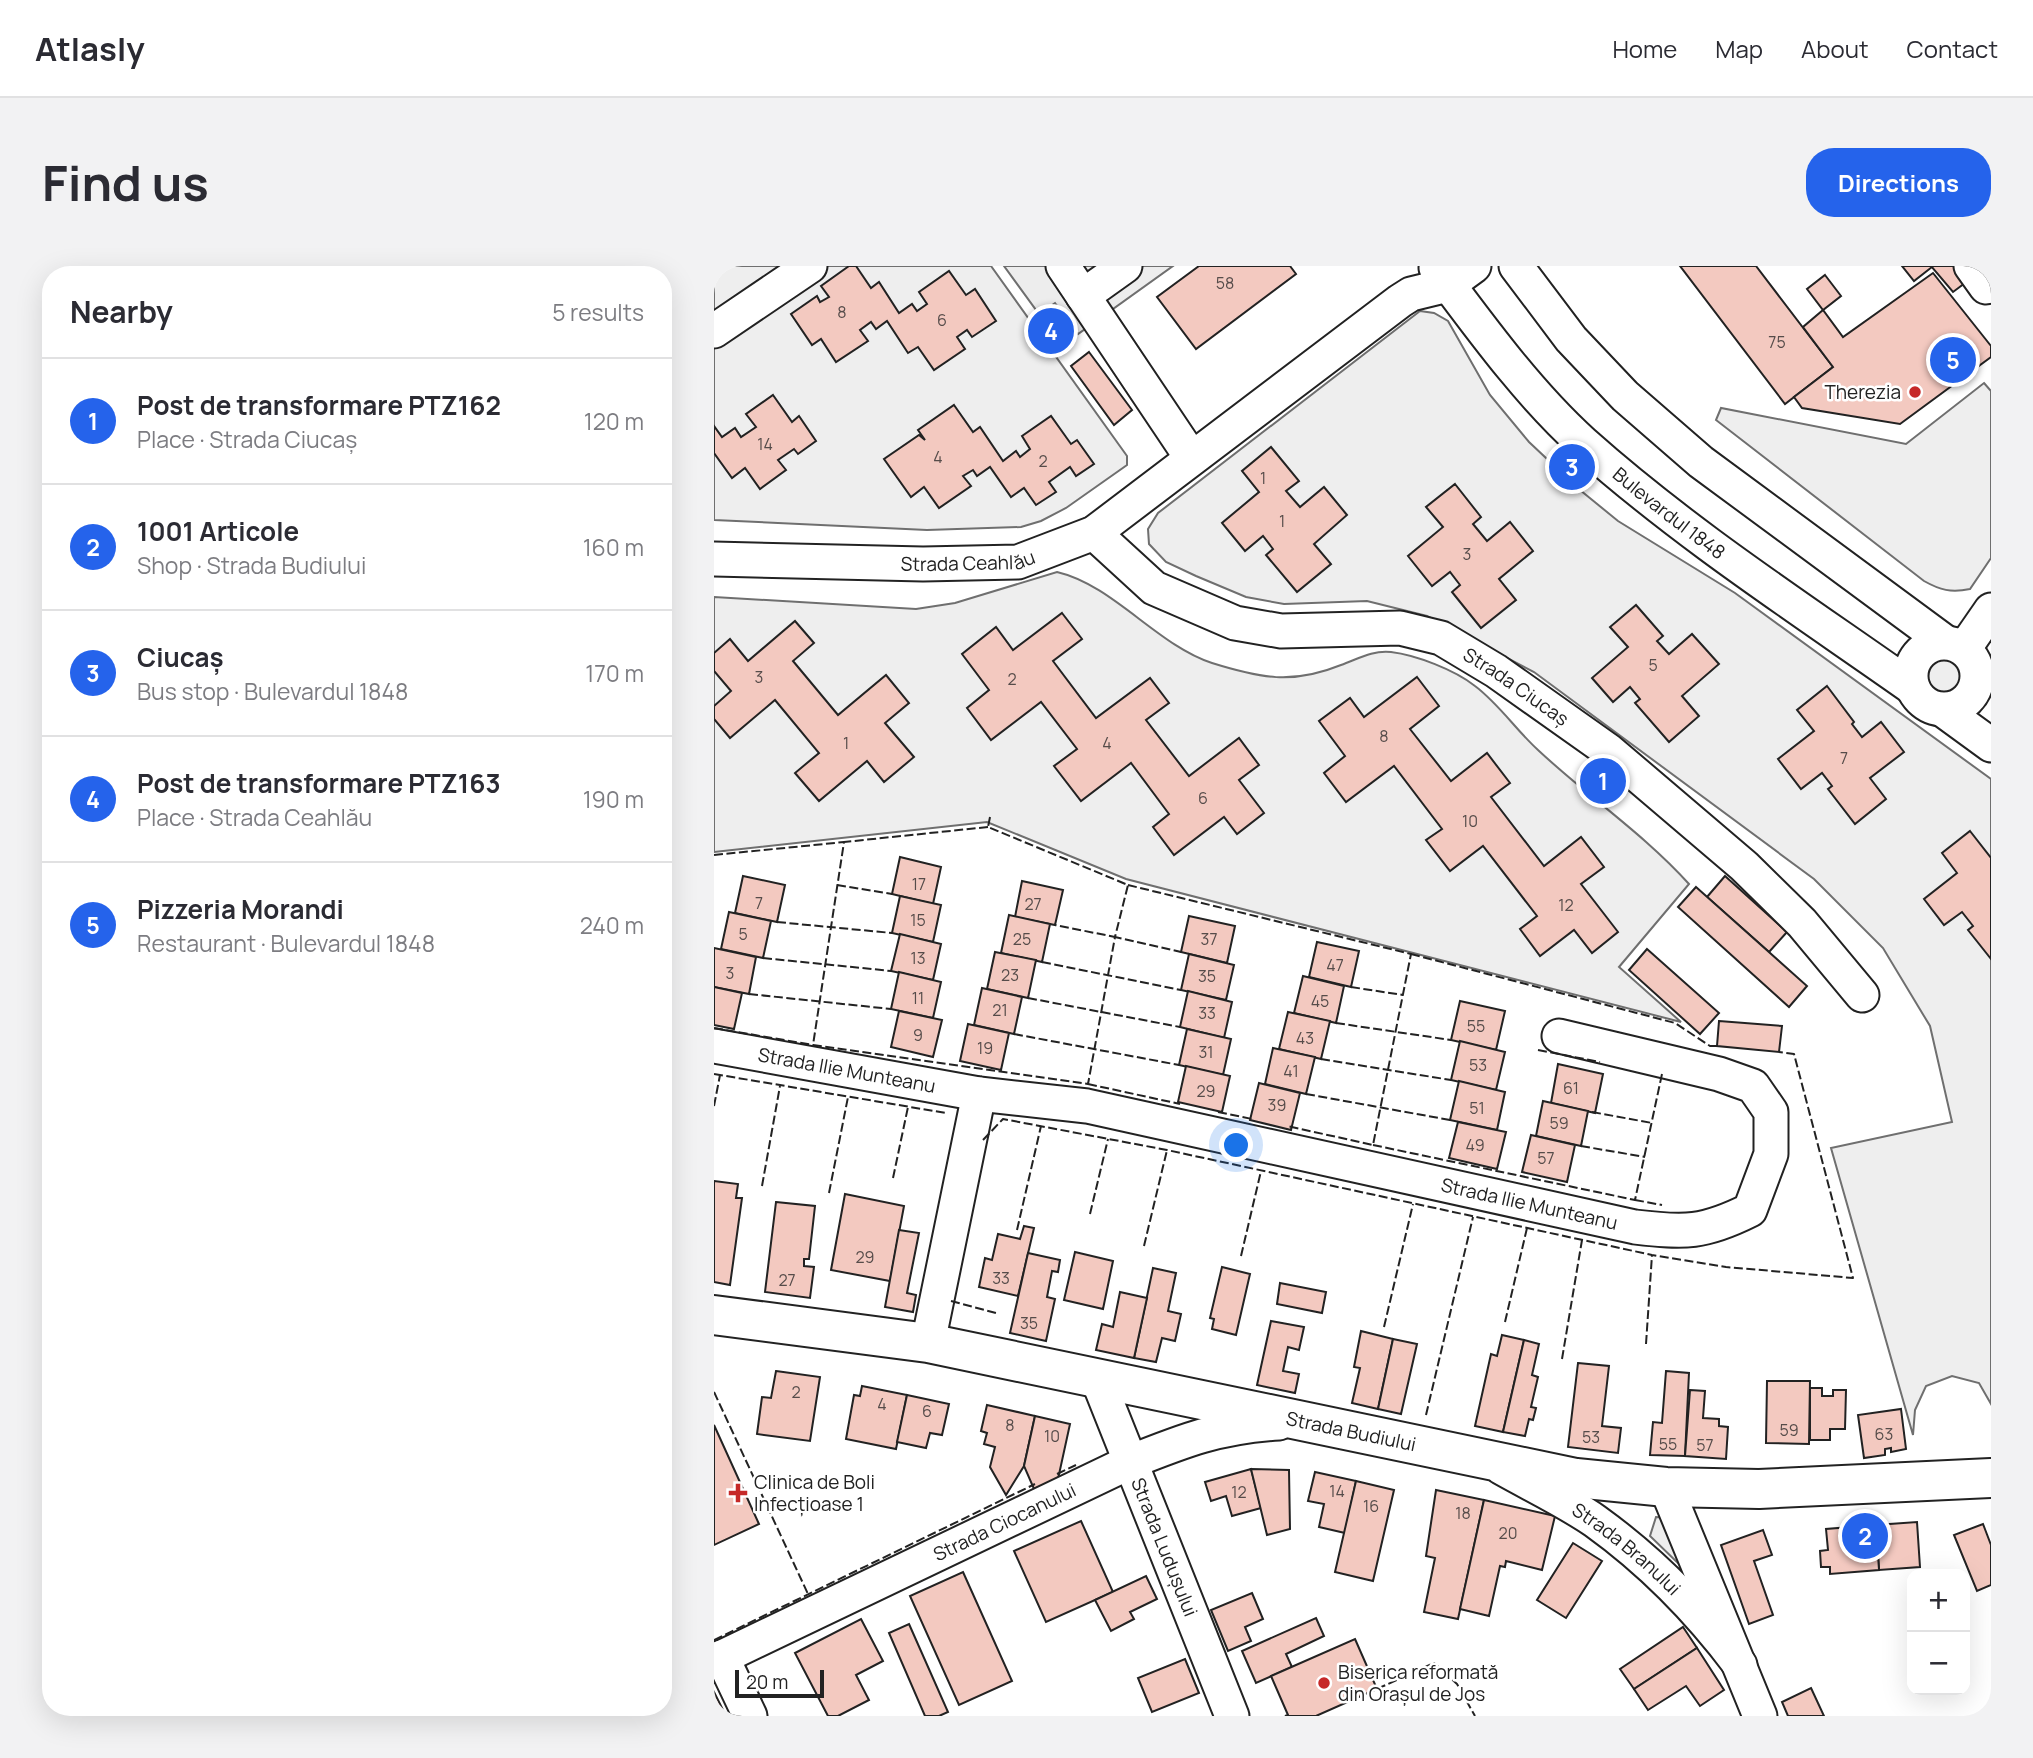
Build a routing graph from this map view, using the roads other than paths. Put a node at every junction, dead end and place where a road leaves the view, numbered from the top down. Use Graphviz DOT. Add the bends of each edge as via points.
graph roads {
  1 [pos="810,266"];
  2 [pos="1063,266"];
  3 [pos="1125,266"];
  4 [pos="1516,266"];
  5 [pos="1971,266"];
  6 [pos="1452,272"];
  7 [pos="1991,283"];
  8 [pos="1083,296"];
  9 [pos="714,331"];
  10 [pos="1191,457"];
  11 [pos="1094,533"];
  12 [pos="714,559"];
  13 [pos="1991,610"];
  14 [pos="1969,657"];
  15 [pos="1913,688"];
  16 [pos="1943,709"];
  17 [pos="1991,745"];
  18 [pos="1861,995"];
  19 [pos="1559,1036"];
  20 [pos="714,1046"];
  21 [pos="979,1094"];
  22 [pos="714,1315"];
  23 [pos="928,1343"];
  24 [pos="1097,1378"];
  25 [pos="1306,1422"];
  26 [pos="1488,1460"];
  27 [pos="1130,1462"];
  28 [pos="1991,1463"];
  29 [pos="1991,1478"];
  30 [pos="1945,1480"];
  31 [pos="1666,1487"];
  32 [pos="718,1659"];
  33 [pos="1740,1665"];
  34 [pos="750,1716"];
  35 [pos="1232,1716"];
  36 [pos="1760,1716"];
  1 -- 9 [label="street"];
  2 -- 8 [label="street"];
  3 -- 8 [label="street"];
  4 -- 14 [label="street" via="1571,339 1625,396 1701,462"];
  5 -- 7 [label="street" via="1986,287"];
  6 -- 10 [label="street, Strada Ceahlău" via="1400,301"];
  6 -- 15 [label="street, Bulevardul 1848" via="1524,382 1582,442 1667,513"];
  8 -- 10 [label="street"];
  10 -- 11 [label="street, Strada Ceahlău"];
  11 -- 12 [label="street, Strada Ceahlău" via="1018,562"];
  11 -- 18 [label="street, Strada Ciucaș" via="1154,588 1235,623 1281,631 1401,628 1441,638 1496,671 1609,751 1744,866 1802,923"];
  13 -- 14 [label="street"];
  14 -- 15 [label="street" via="1932,644 1913,662"];
  14 -- 16 [label="street" via="1978,677 1975,690 1956,708"];
  15 -- 16 [label="street" via="1924,703"];
  16 -- 17 [label="street"];
  19 -- 21 [label="street, Strada Ilie Munteanu" via="1753,1086 1771,1112 1771,1154 1750,1210 1719,1226 1680,1233 1635,1227 1087,1106"];
  20 -- 21 [label="street, Strada Ilie Munteanu"];
  21 -- 23 [label="street"];
  22 -- 23 [label="main road, Strada Budiului"];
  23 -- 24 [label="main road, Strada Budiului"];
  24 -- 25 [label="main road, Strada Budiului"];
  24 -- 27 [label="street, Strada Ludușului"];
  25 -- 26 [label="main road, Strada Budiului"];
  25 -- 27 [label="street, Strada Ciocanului" via="1239,1426 1197,1435"];
  26 -- 31 [label="main road, Strada Budiului" via="1576,1478"];
  26 -- 33 [label="street, Strada Branului" via="1594,1521 1658,1572 1702,1614"];
  27 -- 32 [label="street, Strada Ciocanului"];
  27 -- 35 [label="street, Strada Ludușului"];
  28 -- 30 [label="street"];
  29 -- 30 [label="main road, Strada Budiului"];
  30 -- 31 [label="main road, Strada Budiului" via="1759,1489"];
  31 -- 33 [label="street, Strada Branului"];
  32 -- 34 [label="street"];
  33 -- 36 [label="street, Strada Branului"];
}
